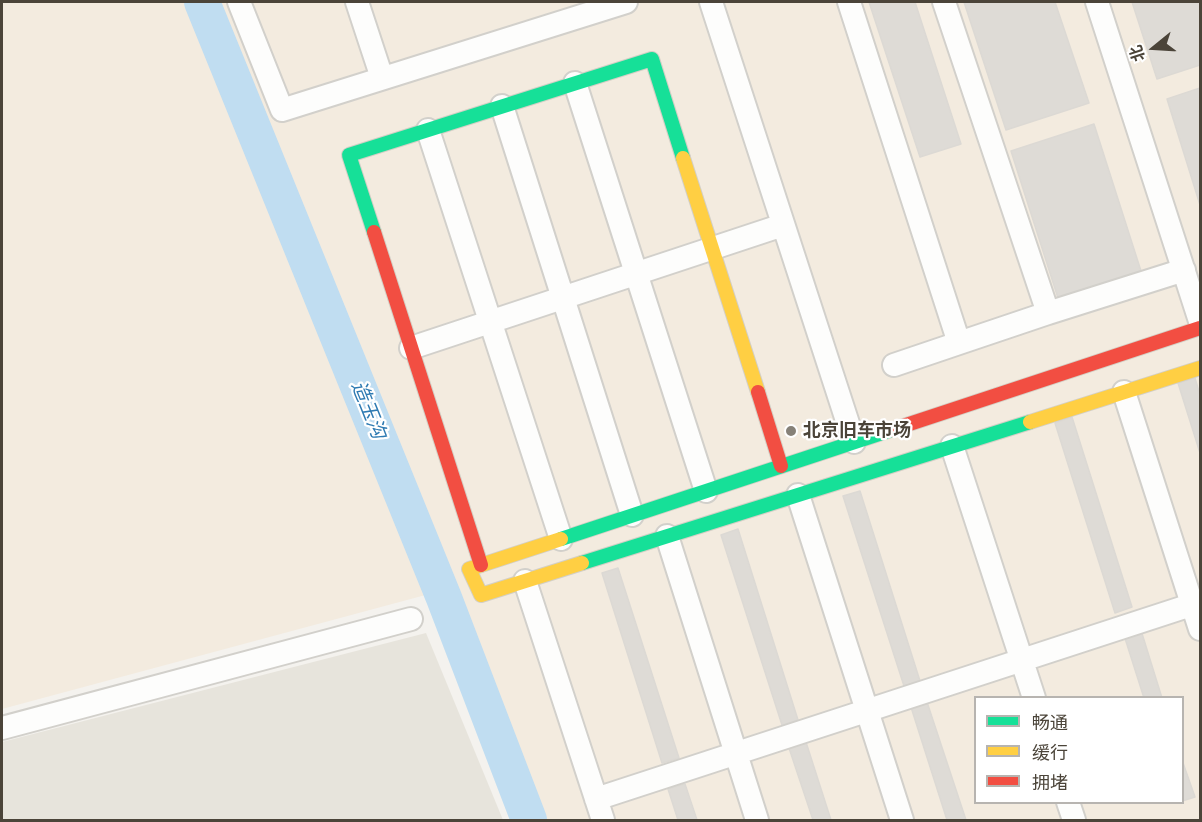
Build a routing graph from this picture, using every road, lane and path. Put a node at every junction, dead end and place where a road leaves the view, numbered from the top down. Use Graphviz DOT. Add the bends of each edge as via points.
graph roads {
  1 [pos="239,2"];
  2 [pos="357,2"];
  3 [pos="626,2"];
  4 [pos="711,2"];
  5 [pos="849,2"];
  6 [pos="944,2"];
  7 [pos="1096,2"];
  8 [pos="382,78"];
  9 [pos="575,83"];
  10 [pos="502,106"];
  11 [pos="428,130"];
  12 [pos="783,225"];
  13 [pos="712,249"];
  14 [pos="1184,270"];
  15 [pos="637,273"];
  16 [pos="563,298"];
  17 [pos="1048,313"];
  18 [pos="1200,321"];
  19 [pos="490,322"];
  20 [pos="1200,328"];
  21 [pos="959,343"];
  22 [pos="411,348"];
  23 [pos="894,365"];
  24 [pos="1200,368"];
  25 [pos="1124,392"];
  26 [pos="854,442"];
  27 [pos="952,446"];
  28 [pos="781,466"];
  29 [pos="706,491"];
  30 [pos="798,495"];
  31 [pos="632,515"];
  32 [pos="667,536"];
  33 [pos="561,539"];
  34 [pos="481,565"];
  35 [pos="525,581"];
  36 [pos="1196,603"];
  37 [pos="411,619"];
  38 [pos="1200,629"];
  39 [pos="1022,660"];
  40 [pos="1033,696"];
  41 [pos="867,710"];
  42 [pos="2,728"];
  43 [pos="736,753"];
  44 [pos="596,799"];
  45 [pos="1069,804"];
  46 [pos="603,820"];
  47 [pos="757,820"];
  48 [pos="902,820"];
  49 [pos="1074,820"];
  1 -- 8 [label="street" via="282,110"];
  2 -- 8 [label="street"];
  3 -- 8 [label="street"];
  4 -- 12 [label="street"];
  5 -- 21 [label="street"];
  6 -- 17 [label="street"];
  7 -- 14 [label="street"];
  9 -- 10 [label="street"];
  9 -- 13 [label="street" via="652,59"];
  9 -- 15 [label="street"];
  10 -- 11 [label="street"];
  10 -- 16 [label="street"];
  11 -- 19 [label="street"];
  11 -- 22 [label="street" via="349,155"];
  12 -- 13 [label="street"];
  12 -- 26 [label="street"];
  13 -- 15 [label="street"];
  13 -- 28 [label="street"];
  14 -- 17 [label="street"];
  14 -- 18 [label="street"];
  15 -- 16 [label="street"];
  15 -- 29 [label="street"];
  16 -- 19 [label="street"];
  16 -- 31 [label="street"];
  17 -- 21 [label="street"];
  19 -- 22 [label="street"];
  19 -- 33 [label="street"];
  20 -- 26 [label="street"];
  21 -- 23 [label="street"];
  22 -- 34 [label="street"];
  24 -- 25 [label="street"];
  25 -- 27 [label="street"];
  25 -- 36 [label="street"];
  26 -- 28 [label="street"];
  27 -- 30 [label="street"];
  27 -- 39 [label="street"];
  28 -- 29 [label="street"];
  29 -- 31 [label="street"];
  30 -- 32 [label="street"];
  30 -- 41 [label="street"];
  31 -- 33 [label="street"];
  32 -- 35 [label="street"];
  32 -- 43 [label="street"];
  33 -- 34 [label="street"];
  34 -- 35 [label="street" via="469,569 481,596"];
  35 -- 44 [label="street"];
  36 -- 38 [label="street"];
  36 -- 39 [label="street"];
  37 -- 42 [label="street"];
  39 -- 40 [label="street"];
  39 -- 41 [label="street"];
  41 -- 43 [label="street"];
  41 -- 48 [label="street"];
  43 -- 44 [label="street"];
  43 -- 47 [label="street"];
  44 -- 46 [label="street"];
  45 -- 49 [label="street"];
}
